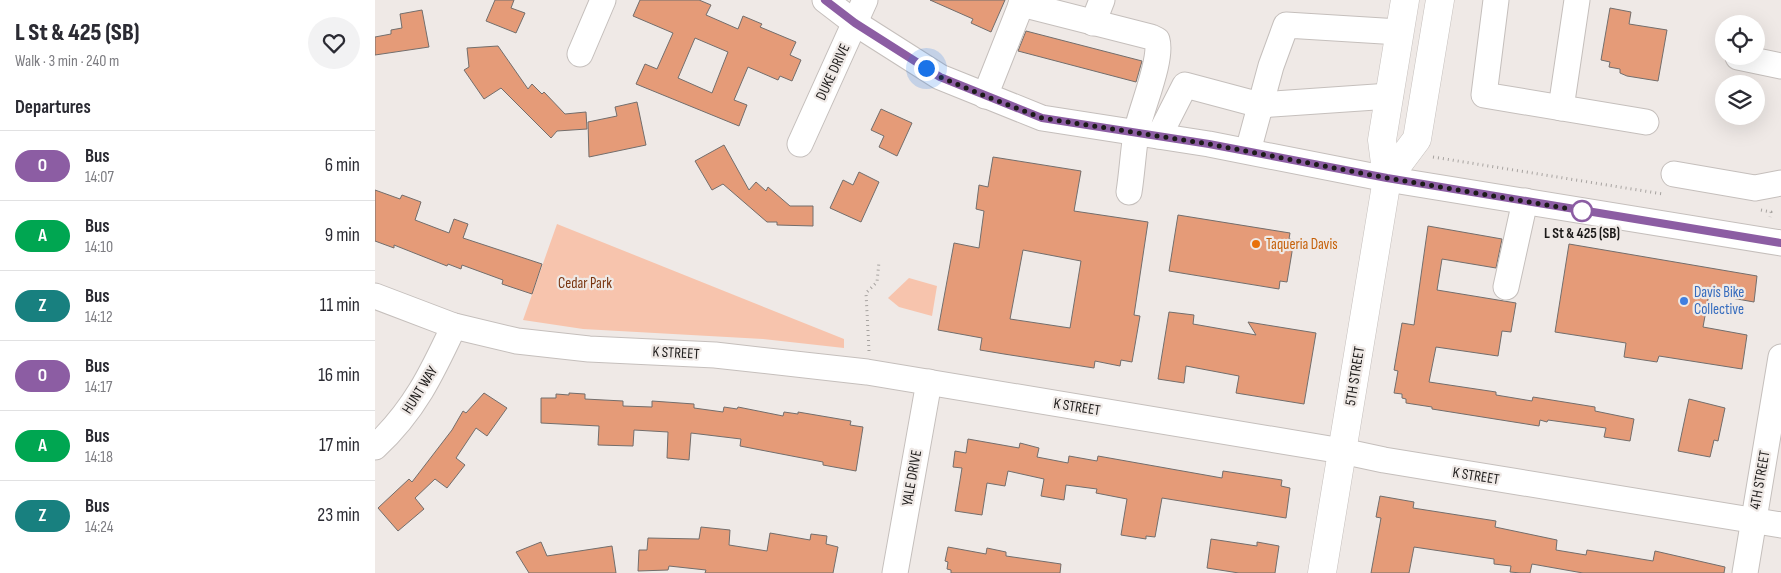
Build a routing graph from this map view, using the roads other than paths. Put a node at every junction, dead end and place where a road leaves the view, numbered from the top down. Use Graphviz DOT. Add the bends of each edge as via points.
graph roads {
  1 [pos="603,0"];
  2 [pos="825,0"];
  3 [pos="865,0"];
  4 [pos="1102,0"];
  5 [pos="1405,0"];
  6 [pos="1440,0"];
  7 [pos="1496,0"];
  8 [pos="1577,0"];
  9 [pos="1022,2"];
  10 [pos="855,23"];
  11 [pos="1093,23"];
  12 [pos="1399,32"];
  13 [pos="580,54"];
  14 [pos="1765,63"];
  15 [pos="1781,66"];
  16 [pos="985,96"];
  17 [pos="1390,96"];
  18 [pos="1261,105"];
  19 [pos="1561,108"];
  20 [pos="1646,122"];
  21 [pos="1148,134"];
  22 [pos="799,144"];
  23 [pos="1248,151"];
  24 [pos="1387,178"];
  25 [pos="1781,183"];
  26 [pos="1673,185"];
  27 [pos="1129,192"];
  28 [pos="1525,201"];
  29 [pos="1781,243"];
  30 [pos="1507,287"];
  31 [pos="375,296"];
  32 [pos="454,326"];
  33 [pos="1781,357"];
  34 [pos="929,382"];
  35 [pos="375,447"];
  36 [pos="1342,451"];
  37 [pos="1753,521"];
  38 [pos="1781,525"];
  39 [pos="895,573"];
  40 [pos="1322,573"];
  41 [pos="1745,573"];
  1 -- 13 [label="street"];
  2 -- 10 [label="street"];
  3 -- 10 [label="street, DUKE DRIVE"];
  4 -- 11 [label="street"];
  5 -- 12 [label="main road, 5TH STREET"];
  6 -- 24 [label="main road, 5TH STREET" via="1417,139"];
  7 -- 19 [label="street" via="1484,95"];
  8 -- 19 [label="street"];
  9 -- 11 [label="street"];
  9 -- 16 [label="street"];
  10 -- 16 [label="street" via="940,77"];
  10 -- 22 [label="street, DUKE DRIVE"];
  11 -- 21 [label="street" via="1157,40 1159,46"];
  12 -- 17 [label="main road, 5TH STREET"];
  12 -- 18 [label="street" via="1286,24"];
  14 -- 15 [label="street"];
  16 -- 21 [label="street" via="1042,118"];
  17 -- 18 [label="street"];
  17 -- 24 [label="main road, 5TH STREET" via="1382,140"];
  18 -- 21 [label="street" via="1185,84"];
  18 -- 23 [label="street"];
  19 -- 20 [label="street"];
  21 -- 23 [label="street"];
  21 -- 27 [label="street"];
  23 -- 24 [label="street"];
  24 -- 28 [label="street"];
  24 -- 36 [label="main road, 5TH STREET"];
  25 -- 26 [label="street" via="1755,188"];
  28 -- 29 [label="street"];
  28 -- 30 [label="street"];
  31 -- 32 [label="street, K STREET"];
  32 -- 34 [label="street, K STREET" via="517,341 589,349 715,355"];
  32 -- 35 [label="street, HUNT WAY" via="430,377 398,426"];
  33 -- 37 [label="street, 4TH STREET"];
  34 -- 36 [label="street, K STREET"];
  34 -- 39 [label="street, YALE DRIVE"];
  36 -- 37 [label="street, K STREET"];
  36 -- 40 [label="main road, 5TH STREET"];
  37 -- 38 [label="street, K STREET"];
  37 -- 41 [label="street, 4TH STREET"];
}
